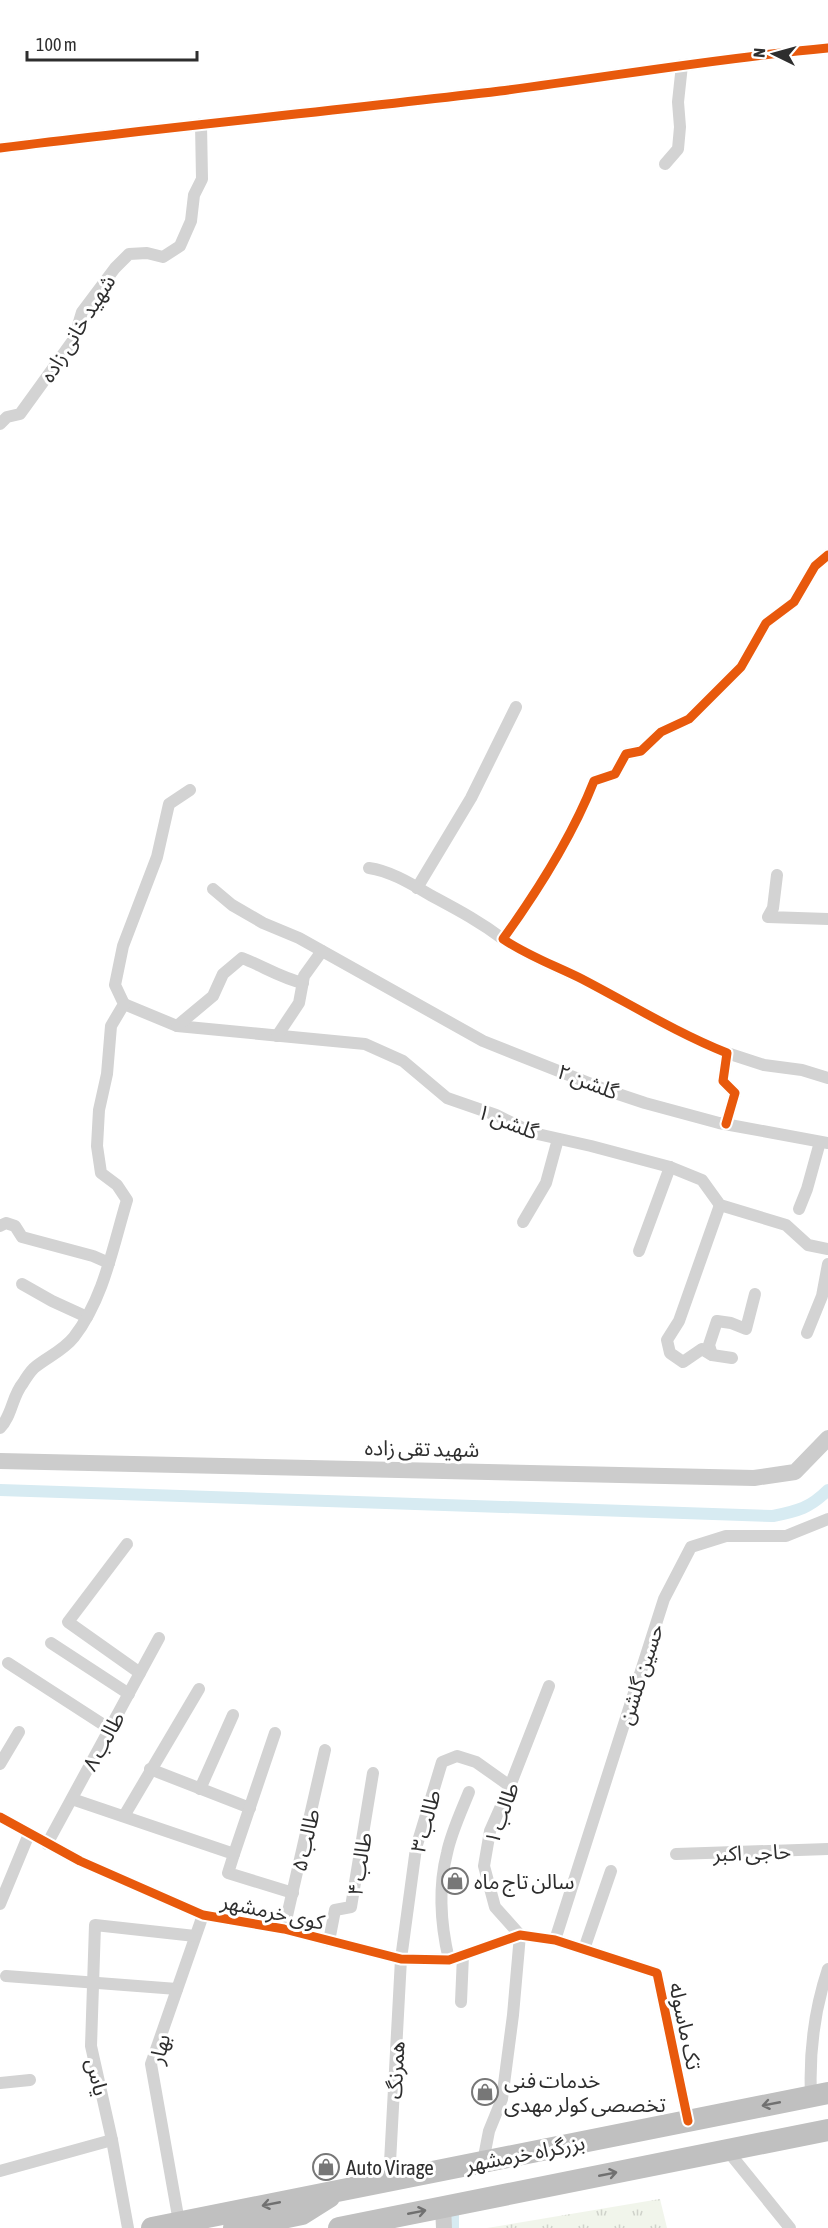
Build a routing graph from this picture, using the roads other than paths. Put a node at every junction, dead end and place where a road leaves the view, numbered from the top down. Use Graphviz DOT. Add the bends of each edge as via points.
graph roads {
  1 [pos="828,48"];
  2 [pos="682,65"];
  3 [pos="201,124"];
  4 [pos="0,148"];
  5 [pos="665,164"];
  6 [pos="0,424"];
  7 [pos="828,555"];
  8 [pos="516,707"];
  9 [pos="190,790"];
  10 [pos="369,868"];
  11 [pos="777,875"];
  12 [pos="417,888"];
  13 [pos="213,889"];
  14 [pos="828,919"];
  15 [pos="504,939"];
  16 [pos="322,951"];
  17 [pos="303,983"];
  18 [pos="124,1004"];
  19 [pos="177,1026"];
  20 [pos="277,1036"];
  21 [pos="727,1053"];
  22 [pos="828,1078"];
  23 [pos="726,1124"];
  24 [pos="558,1138"];
  25 [pos="824,1142"];
  26 [pos="670,1167"];
  27 [pos="720,1205"];
  28 [pos="799,1209"];
  29 [pos="524,1222"];
  30 [pos="0,1226"];
  31 [pos="828,1249"];
  32 [pos="639,1251"];
  33 [pos="109,1263"];
  34 [pos="828,1264"];
  35 [pos="22,1284"];
  36 [pos="755,1294"];
  37 [pos="87,1317"];
  38 [pos="807,1333"];
  39 [pos="712,1355"];
  40 [pos="732,1358"];
  41 [pos="0,1428"];
  42 [pos="828,1438"];
  43 [pos="0,1461"];
  44 [pos="828,1519"];
  45 [pos="127,1544"];
  46 [pos="159,1638"];
  47 [pos="51,1643"];
  48 [pos="8,1663"];
  49 [pos="140,1673"];
  50 [pos="549,1686"];
  51 [pos="199,1689"];
  52 [pos="129,1694"];
  53 [pos="233,1714"];
  54 [pos="110,1729"];
  55 [pos="19,1732"];
  56 [pos="275,1733"];
  57 [pos="325,1750"];
  58 [pos="0,1764"];
  59 [pos="150,1769"];
  60 [pos="373,1773"];
  61 [pos="510,1785"];
  62 [pos="200,1789"];
  63 [pos="469,1792"];
  64 [pos="72,1799"];
  65 [pos="250,1808"];
  66 [pos="124,1816"];
  67 [pos="0,1817"];
  68 [pos="29,1834"];
  69 [pos="47,1844"];
  70 [pos="828,1849"];
  71 [pos="234,1854"];
  72 [pos="676,1854"];
  73 [pos="611,1871"];
  74 [pos="293,1893"];
  75 [pos="0,1904"];
  76 [pos="203,1915"];
  77 [pos="284,1929"];
  78 [pos="520,1935"];
  79 [pos="195,1936"];
  80 [pos="555,1940"];
  81 [pos="329,1941"];
  82 [pos="584,1949"];
  83 [pos="463,1955"];
  84 [pos="400,1959"];
  85 [pos="449,1960"];
  86 [pos="828,1969"];
  87 [pos="6,1976"];
  88 [pos="92,1983"];
  89 [pos="177,1989"];
  90 [pos="461,2002"];
  91 [pos="30,2080"];
  92 [pos="0,2083"];
  93 [pos="819,2095"];
  94 [pos="688,2121"];
  95 [pos="828,2130"];
  96 [pos="112,2140"];
  97 [pos="727,2150"];
  98 [pos="483,2162"];
  99 [pos="0,2171"];
  100 [pos="389,2181"];
  101 [pos="444,2217"];
  102 [pos="179,2223"];
  103 [pos="231,2223"];
  104 [pos="128,2228"];
  105 [pos="152,2228"];
  106 [pos="339,2228"];
  107 [pos="790,2228"];
  1 -- 2 [label="street"];
  2 -- 3 [label="street" via="498,91"];
  2 -- 5 [label="street" via="678,149"];
  3 -- 4 [label="street"];
  3 -- 6 [label="street, شهید خانی زاده" via="201,179 194,195 191,221 180,246 163,257 129,254 115,267 82,312 74,339 42,385 20,414 6,417"];
  7 -- 15 [label="street" via="815,566 794,602 766,623 741,667 689,719 661,732 641,751 626,754 615,774 594,781 585,806 541,887"];
  8 -- 12 [label="street" via="471,798"];
  9 -- 18 [label="street" via="169,804 158,856 123,946 115,986"];
  10 -- 12 [label="street"];
  11 -- 14 [label="street" via="773,908 768,917"];
  12 -- 15 [label="street" via="476,919"];
  13 -- 16 [label="street, گلشن ۲" via="263,923"];
  15 -- 21 [label="street" via="691,1038"];
  16 -- 17 [label="street"];
  16 -- 23 [label="street, گلشن ۲" via="483,1041 609,1091"];
  17 -- 19 [label="street" via="242,958 223,974 213,996"];
  17 -- 20 [label="street" via="299,1003"];
  18 -- 19 [label="street, گلشن ۱"];
  18 -- 33 [label="street" via="111,1026 99,1110 97,1146 101,1173 128,1200"];
  19 -- 20 [label="street, گلشن ۱"];
  20 -- 24 [label="street, گلشن ۱" via="365,1044 402,1061 447,1098 533,1133"];
  21 -- 22 [label="street"];
  21 -- 23 [label="street" via="723,1081 735,1093"];
  23 -- 25 [label="street, گلشن ۲"];
  24 -- 26 [label="street, گلشن ۱"];
  24 -- 29 [label="street" via="546,1183"];
  25 -- 28 [label="street"];
  26 -- 27 [label="street, گلشن ۱" via="702,1180"];
  26 -- 32 [label="street"];
  27 -- 31 [label="street" via="786,1225 808,1245"];
  27 -- 39 [label="street" via="679,1321 667,1340 670,1353 683,1362 702,1349"];
  30 -- 33 [label="street" via="6,1223 22,1237"];
  33 -- 37 [label="street"];
  34 -- 38 [label="street" via="822,1296"];
  35 -- 37 [label="street"];
  36 -- 39 [label="street" via="746,1329 717,1321 709,1345"];
  37 -- 41 [label="street" via="73,1338 34,1369 20,1387"];
  39 -- 40 [label="street"];
  42 -- 43 [label="main road, شهید تقی زاده" via="795,1472 754,1478"];
  44 -- 80 [label="street, حسین گلشن" via="786,1536 726,1536 691,1547 664,1599"];
  45 -- 49 [label="street" via="68,1622"];
  46 -- 49 [label="street, طالب ۸"];
  47 -- 52 [label="street"];
  48 -- 54 [label="street"];
  49 -- 52 [label="street, طالب ۸"];
  50 -- 61 [label="street, طالب ۱"];
  51 -- 59 [label="street"];
  52 -- 54 [label="street, طالب ۸"];
  53 -- 62 [label="street"];
  54 -- 64 [label="street, طالب ۸"];
  55 -- 58 [label="street"];
  56 -- 65 [label="street"];
  57 -- 74 [label="street, طالب ۵"];
  59 -- 62 [label="street"];
  59 -- 66 [label="street"];
  60 -- 81 [label="street, طالب ۴" via="351,1906 335,1910"];
  61 -- 78 [label="street, طالب ۱" via="490,1831 484,1866 495,1907"];
  61 -- 84 [label="street, طالب ۳" via="476,1762 457,1756 442,1762 416,1848"];
  62 -- 65 [label="street"];
  63 -- 85 [label="street" via="444,1864 442,1911"];
  64 -- 66 [label="street"];
  64 -- 69 [label="street, طالب ۸"];
  65 -- 71 [label="street"];
  66 -- 71 [label="street"];
  67 -- 68 [label="street, کوی خرمشهر"];
  68 -- 69 [label="street, کوی خرمشهر"];
  68 -- 75 [label="street"];
  69 -- 76 [label="street, کوی خرمشهر"];
  70 -- 72 [label="street, حاجی اکبر"];
  71 -- 74 [label="street" via="228,1873"];
  73 -- 82 [label="street"];
  74 -- 77 [label="street, طالب ۵"];
  76 -- 77 [label="street, کوی خرمشهر"];
  76 -- 79 [label="street, بهار"];
  77 -- 81 [label="street, کوی خرمشهر"];
  78 -- 80 [label="street, کوی خرمشهر"];
  78 -- 83 [label="street, کوی خرمشهر"];
  78 -- 98 [label="street" via="502,2099 489,2131"];
  79 -- 88 [label="street, یاس" via="95,1925"];
  79 -- 89 [label="street, بهار"];
  80 -- 82 [label="street, تک ماسوله"];
  81 -- 84 [label="street, کوی خرمشهر"];
  82 -- 94 [label="street, تک ماسوله" via="657,1973"];
  83 -- 85 [label="street, کوی خرمشهر"];
  83 -- 90 [label="street"];
  84 -- 85 [label="street, کوی خرمشهر"];
  84 -- 100 [label="street, همرنگ"];
  86 -- 93 [label="street" via="813,2028 810,2065"];
  87 -- 88 [label="street"];
  88 -- 89 [label="street"];
  88 -- 96 [label="street, یاس" via="91,2046"];
  89 -- 102 [label="street, بهار" via="151,2064"];
  91 -- 92 [label="street"];
  93 -- 94 [label="highway, بزرگراه خرمشهر, one-way"];
  94 -- 98 [label="highway, بزرگراه خرمشهر"];
  95 -- 97 [label="highway, بزرگراه خرمشهر"];
  96 -- 99 [label="street"];
  96 -- 104 [label="street, یاس"];
  101 -- 97 [label="highway, بزرگراه خرمشهر, one-way"];
  97 -- 107 [label="street"];
  98 -- 100 [label="highway, بزرگراه خرمشهر"];
  100 -- 103 [label="highway, بزرگراه خرمشهر, one-way" via="337,2191"];
  106 -- 101 [label="highway, بزرگراه خرمشهر, one-way"];
  102 -- 103 [label="highway, بزرگراه خرمشهر"];
  102 -- 105 [label="highway, بزرگراه خرمشهر"];
}
